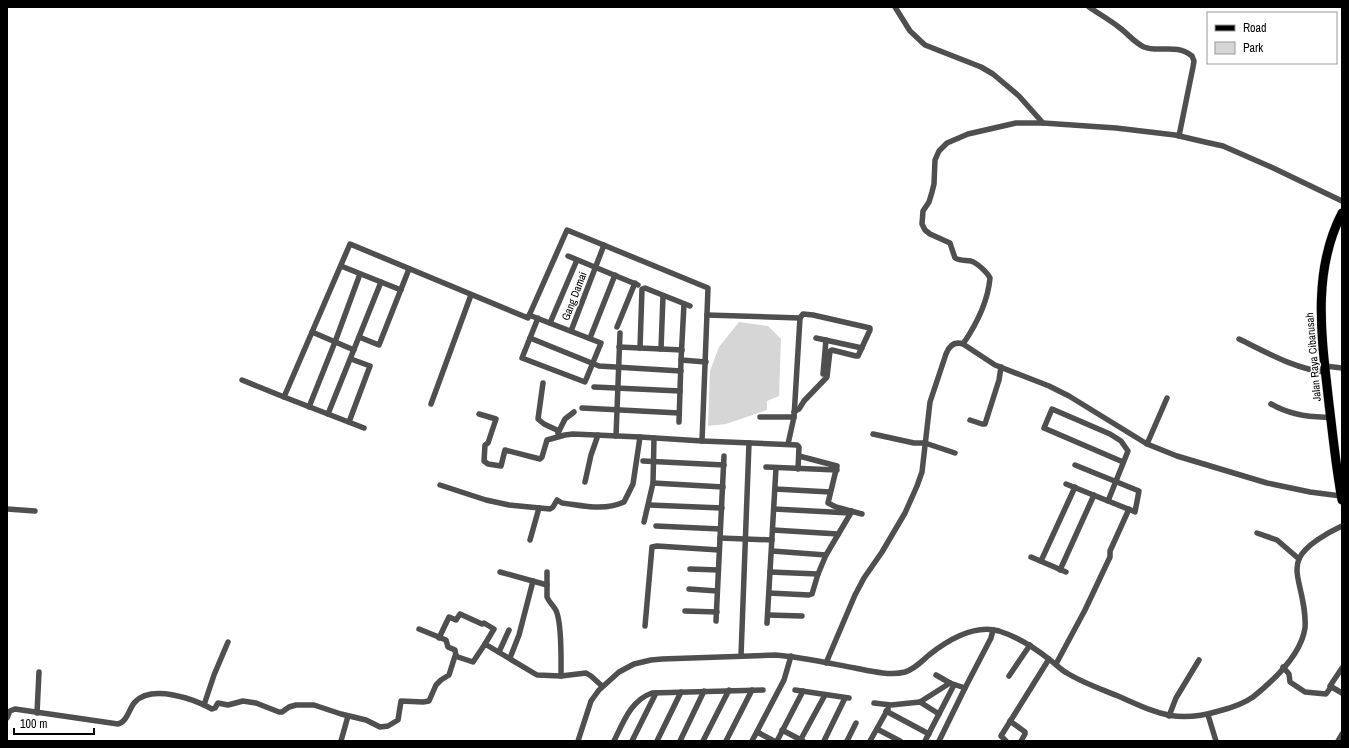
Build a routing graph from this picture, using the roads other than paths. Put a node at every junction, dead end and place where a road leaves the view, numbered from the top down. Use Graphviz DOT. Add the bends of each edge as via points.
graph roads {
  1 [pos="895,7"];
  2 [pos="1089,7"];
  3 [pos="1043,123"];
  4 [pos="1179,136"];
  5 [pos="1342,201"];
  6 [pos="1342,213"];
  7 [pos="604,245"];
  8 [pos="568,256"];
  9 [pos="577,260"];
  10 [pos="340,266"];
  11 [pos="596,267"];
  12 [pos="409,269"];
  13 [pos="360,274"];
  14 [pos="615,275"];
  15 [pos="381,282"];
  16 [pos="401,290"];
  17 [pos="471,295"];
  18 [pos="663,296"];
  19 [pos="684,304"];
  20 [pos="690,306"];
  21 [pos="707,314"];
  22 [pos="529,315"];
  23 [pos="538,318"];
  24 [pos="800,318"];
  25 [pos="550,323"];
  26 [pos="617,326"];
  27 [pos="571,331"];
  28 [pos="312,332"];
  29 [pos="620,333"];
  30 [pos="360,337"];
  31 [pos="530,338"];
  32 [pos="590,338"];
  33 [pos="816,338"];
  34 [pos="1239,339"];
  35 [pos="826,340"];
  36 [pos="335,342"];
  37 [pos="963,344"];
  38 [pos="619,347"];
  39 [pos="640,348"];
  40 [pos="862,348"];
  41 [pos="662,349"];
  42 [pos="354,350"];
  43 [pos="682,350"];
  44 [pos="351,359"];
  45 [pos="681,360"];
  46 [pos="706,362"];
  47 [pos="593,363"];
  48 [pos="618,368"];
  49 [pos="1001,368"];
  50 [pos="1342,368"];
  51 [pos="1325,369"];
  52 [pos="681,371"];
  53 [pos="242,380"];
  54 [pos="823,381"];
  55 [pos="543,383"];
  56 [pos="594,387"];
  57 [pos="618,388"];
  58 [pos="680,392"];
  59 [pos="284,397"];
  60 [pos="1167,398"];
  61 [pos="431,404"];
  62 [pos="1271,404"];
  63 [pos="309,407"];
  64 [pos="582,408"];
  65 [pos="617,410"];
  66 [pos="574,412"];
  67 [pos="679,412"];
  68 [pos="328,414"];
  69 [pos="479,414"];
  70 [pos="794,414"];
  71 [pos="760,417"];
  72 [pos="1331,417"];
  73 [pos="970,420"];
  74 [pos="349,422"];
  75 [pos="679,422"];
  76 [pos="364,428"];
  77 [pos="558,434"];
  78 [pos="873,434"];
  79 [pos="598,435"];
  80 [pos="616,436"];
  81 [pos="640,437"];
  82 [pos="654,438"];
  83 [pos="702,441"];
  84 [pos="749,444"];
  85 [pos="788,444"];
  86 [pos="925,444"];
  87 [pos="1148,444"];
  88 [pos="955,453"];
  89 [pos="724,456"];
  90 [pos="799,456"];
  91 [pos="642,461"];
  92 [pos="654,462"];
  93 [pos="1123,462"];
  94 [pos="724,465"];
  95 [pos="1075,465"];
  96 [pos="766,467"];
  97 [pos="776,468"];
  98 [pos="798,468"];
  99 [pos="837,470"];
  100 [pos="1115,481"];
  101 [pos="584,482"];
  102 [pos="653,483"];
  103 [pos="1066,484"];
  104 [pos="440,485"];
  105 [pos="723,487"];
  106 [pos="1075,487"];
  107 [pos="775,489"];
  108 [pos="830,492"];
  109 [pos="1094,495"];
  110 [pos="1342,498"];
  111 [pos="1108,501"];
  112 [pos="649,505"];
  113 [pos="539,508"];
  114 [pos="722,508"];
  115 [pos="7,509"];
  116 [pos="774,509"];
  117 [pos="35,511"];
  118 [pos="851,512"];
  119 [pos="1134,512"];
  120 [pos="862,514"];
  121 [pos="644,522"];
  122 [pos="656,526"];
  123 [pos="1342,526"];
  124 [pos="720,528"];
  125 [pos="773,530"];
  126 [pos="1257,533"];
  127 [pos="838,534"];
  128 [pos="720,538"];
  129 [pos="746,539"];
  130 [pos="530,540"];
  131 [pos="772,540"];
  132 [pos="719,550"];
  133 [pos="772,551"];
  134 [pos="826,555"];
  135 [pos="1030,557"];
  136 [pos="1299,559"];
  137 [pos="1041,561"];
  138 [pos="690,569"];
  139 [pos="718,570"];
  140 [pos="500,572"];
  141 [pos="547,572"];
  142 [pos="770,572"];
  143 [pos="818,574"];
  144 [pos="533,580"];
  145 [pos="548,584"];
  146 [pos="689,589"];
  147 [pos="717,591"];
  148 [pos="769,593"];
  149 [pos="685,611"];
  150 [pos="716,612"];
  151 [pos="768,615"];
  152 [pos="802,616"];
  153 [pos="716,621"];
  154 [pos="768,623"];
  155 [pos="645,626"];
  156 [pos="419,629"];
  157 [pos="509,630"];
  158 [pos="992,630"];
  159 [pos="439,638"];
  160 [pos="228,642"];
  161 [pos="485,644"];
  162 [pos="1030,646"];
  163 [pos="499,652"];
  164 [pos="456,656"];
  165 [pos="741,656"];
  166 [pos="510,658"];
  167 [pos="790,659"];
  168 [pos="1199,660"];
  169 [pos="1048,662"];
  170 [pos="826,663"];
  171 [pos="1056,664"];
  172 [pos="1283,667"];
  173 [pos="1342,668"];
  174 [pos="39,672"];
  175 [pos="936,675"];
  176 [pos="562,676"];
  177 [pos="1009,676"];
  178 [pos="952,684"];
  179 [pos="602,686"];
  180 [pos="1331,687"];
  181 [pos="965,688"];
  182 [pos="729,690"];
  183 [pos="752,690"];
  184 [pos="763,690"];
  185 [pos="795,690"];
  186 [pos="704,691"];
  187 [pos="803,691"];
  188 [pos="681,692"];
  189 [pos="656,693"];
  190 [pos="1342,693"];
  191 [pos="825,694"];
  192 [pos="920,702"];
  193 [pos="874,703"];
  194 [pos="204,704"];
  195 [pos="890,705"];
  196 [pos="886,711"];
  197 [pos="37,713"];
  198 [pos="939,714"];
  199 [pos="348,716"];
  200 [pos="1169,716"];
  201 [pos="1208,716"];
  202 [pos="7,718"];
  203 [pos="1010,721"];
  204 [pos="856,723"];
  205 [pos="877,729"];
  206 [pos="782,730"];
  207 [pos="757,732"];
  208 [pos="929,734"];
  209 [pos="1342,734"];
  210 [pos="802,740"];
  211 [pos="342,741"];
  212 [pos="578,741"];
  213 [pos="614,741"];
  214 [pos="632,741"];
  215 [pos="657,741"];
  216 [pos="680,741"];
  217 [pos="704,741"];
  218 [pos="726,741"];
  219 [pos="752,741"];
  220 [pos="776,741"];
  221 [pos="824,741"];
  222 [pos="847,741"];
  223 [pos="870,741"];
  224 [pos="900,741"];
  225 [pos="925,741"];
  226 [pos="938,741"];
  227 [pos="1006,741"];
  228 [pos="1021,741"];
  229 [pos="1216,741"];
  230 [pos="1338,741"];
  1 -- 3 [label="street" via="910,31 925,45 981,67 992,74 1019,96"];
  2 -- 4 [label="street" via="1146,48 1176,50 1192,56 1193,66"];
  3 -- 4 [label="street"];
  3 -- 37 [label="street" via="1016,123 968,134 947,143 935,160 934,184 929,202 923,211 922,224 930,234 950,243 957,260 977,264 990,278 979,316"];
  4 -- 5 [label="street" via="1223,146"];
  6 -- 51 [label="main road, Jalan Raya Cibarusah" via="1328,247 1322,277 1321,318"];
  7 -- 11 [label="street, Gang Damai"];
  7 -- 21 [label="street" via="707,287"];
  7 -- 22 [label="street" via="567,230"];
  8 -- 9 [label="street"];
  9 -- 11 [label="street"];
  9 -- 25 [label="street"];
  10 -- 12 [label="street" via="350,244"];
  10 -- 13 [label="street"];
  10 -- 28 [label="street"];
  11 -- 14 [label="street"];
  11 -- 27 [label="street, Gang Damai"];
  12 -- 16 [label="street"];
  12 -- 17 [label="street"];
  13 -- 15 [label="street"];
  13 -- 36 [label="street"];
  14 -- 26 [label="street" via="637,284"];
  14 -- 32 [label="street"];
  15 -- 16 [label="street"];
  15 -- 30 [label="street"];
  16 -- 30 [label="street" via="379,345"];
  17 -- 22 [label="street" via="528,318"];
  17 -- 61 [label="street"];
  18 -- 19 [label="street"];
  18 -- 39 [label="street" via="642,289"];
  18 -- 41 [label="street"];
  19 -- 20 [label="street"];
  19 -- 43 [label="street"];
  21 -- 24 [label="street"];
  21 -- 46 [label="street"];
  22 -- 23 [label="street"];
  23 -- 25 [label="street"];
  23 -- 31 [label="street"];
  24 -- 40 [label="street" via="803,314 813,315 869,327"];
  24 -- 70 [label="street"];
  25 -- 27 [label="street"];
  27 -- 32 [label="street"];
  28 -- 36 [label="street"];
  28 -- 59 [label="street"];
  29 -- 38 [label="street"];
  30 -- 42 [label="street"];
  31 -- 47 [label="street"];
  31 -- 47 [label="street" via="522,358 585,382"];
  32 -- 47 [label="street" via="601,343"];
  33 -- 35 [label="street"];
  34 -- 51 [label="street" via="1307,370"];
  35 -- 40 [label="street"];
  35 -- 54 [label="street"];
  36 -- 42 [label="street"];
  36 -- 63 [label="street"];
  37 -- 49 [label="street"];
  37 -- 86 [label="street" via="953,344 946,354 930,402"];
  38 -- 39 [label="street"];
  38 -- 48 [label="street"];
  39 -- 41 [label="street"];
  40 -- 54 [label="street" via="856,356 831,350 827,377"];
  41 -- 43 [label="street"];
  42 -- 44 [label="street"];
  43 -- 45 [label="street"];
  44 -- 68 [label="street"];
  44 -- 74 [label="street" via="370,366"];
  45 -- 46 [label="street"];
  45 -- 52 [label="street"];
  46 -- 83 [label="street"];
  47 -- 48 [label="street"];
  48 -- 52 [label="street"];
  48 -- 57 [label="street"];
  49 -- 73 [label="street" via="985,424"];
  49 -- 87 [label="street" via="1064,393"];
  50 -- 51 [label="street"];
  51 -- 72 [label="main road, Jalan Raya Cibarusah"];
  52 -- 58 [label="street"];
  53 -- 59 [label="street"];
  54 -- 70 [label="street"];
  55 -- 77 [label="street" via="538,419"];
  56 -- 57 [label="street"];
  57 -- 58 [label="street"];
  57 -- 65 [label="street"];
  58 -- 67 [label="street"];
  59 -- 63 [label="street"];
  60 -- 87 [label="street"];
  62 -- 72 [label="street" via="1298,415"];
  63 -- 68 [label="street"];
  64 -- 65 [label="street"];
  65 -- 67 [label="street"];
  65 -- 80 [label="street"];
  66 -- 77 [label="street" via="565,420"];
  67 -- 75 [label="street"];
  68 -- 74 [label="street"];
  69 -- 77 [label="street" via="496,419 485,446 484,461 488,464 501,466 505,450 540,459 547,440"];
  70 -- 71 [label="street"];
  70 -- 85 [label="street"];
  72 -- 110 [label="main road, Jalan Raya Cibarusah" via="1334,458"];
  74 -- 76 [label="street"];
  77 -- 79 [label="street"];
  78 -- 86 [label="street"];
  79 -- 80 [label="street"];
  79 -- 101 [label="street"];
  80 -- 81 [label="street"];
  81 -- 82 [label="street"];
  81 -- 113 [label="street" via="633,484 624,502 604,508 557,500 552,508"];
  82 -- 83 [label="street"];
  82 -- 92 [label="street"];
  83 -- 84 [label="street"];
  84 -- 85 [label="street"];
  84 -- 129 [label="street"];
  85 -- 90 [label="street" via="798,445"];
  86 -- 88 [label="street"];
  86 -- 170 [label="street" via="922,472 911,500 864,578"];
  87 -- 110 [label="street" via="1177,456 1266,483"];
  89 -- 94 [label="street"];
  90 -- 98 [label="street"];
  90 -- 99 [label="street" via="837,466"];
  91 -- 92 [label="street"];
  92 -- 94 [label="street"];
  92 -- 102 [label="street"];
  93 -- 93 [label="street" via="1128,452 1121,441 1052,409 1044,428"];
  93 -- 100 [label="street"];
  94 -- 105 [label="street"];
  95 -- 100 [label="street"];
  96 -- 97 [label="street"];
  97 -- 98 [label="street"];
  97 -- 107 [label="street"];
  98 -- 99 [label="street"];
  99 -- 108 [label="street"];
  100 -- 111 [label="street"];
  100 -- 119 [label="street" via="1139,491"];
  102 -- 105 [label="street"];
  102 -- 112 [label="street"];
  103 -- 106 [label="street"];
  104 -- 113 [label="street" via="486,500"];
  105 -- 114 [label="street"];
  106 -- 109 [label="street"];
  106 -- 137 [label="street"];
  107 -- 108 [label="street"];
  107 -- 116 [label="street"];
  108 -- 118 [label="street" via="829,504"];
  109 -- 111 [label="street"];
  109 -- 137 [label="street" via="1063,571"];
  111 -- 119 [label="street"];
  112 -- 114 [label="street"];
  112 -- 121 [label="street"];
  113 -- 130 [label="street"];
  114 -- 124 [label="street"];
  115 -- 117 [label="street"];
  116 -- 118 [label="street"];
  116 -- 125 [label="street"];
  118 -- 120 [label="street"];
  118 -- 127 [label="street"];
  119 -- 171 [label="street" via="1110,551 1110,557 1085,610"];
  122 -- 124 [label="street"];
  123 -- 136 [label="street" via="1318,539"];
  124 -- 128 [label="street"];
  125 -- 127 [label="street"];
  125 -- 131 [label="street"];
  126 -- 136 [label="street" via="1277,540"];
  127 -- 134 [label="street"];
  128 -- 129 [label="street"];
  128 -- 132 [label="street"];
  129 -- 131 [label="street"];
  129 -- 165 [label="street"];
  131 -- 133 [label="street"];
  132 -- 139 [label="street"];
  132 -- 155 [label="street" via="652,547"];
  133 -- 134 [label="street"];
  133 -- 142 [label="street"];
  134 -- 143 [label="street"];
  135 -- 137 [label="street"];
  136 -- 172 [label="street" via="1298,578 1304,610 1304,629 1297,650"];
  138 -- 139 [label="street"];
  139 -- 147 [label="street"];
  140 -- 144 [label="street"];
  141 -- 145 [label="street"];
  142 -- 143 [label="street"];
  142 -- 148 [label="street"];
  143 -- 148 [label="street" via="812,594"];
  144 -- 145 [label="street"];
  144 -- 166 [label="street" via="519,635"];
  145 -- 176 [label="street" via="548,600 555,607 559,622"];
  146 -- 147 [label="street"];
  147 -- 150 [label="street"];
  148 -- 151 [label="street"];
  149 -- 150 [label="street"];
  150 -- 153 [label="street"];
  151 -- 152 [label="street"];
  151 -- 154 [label="street"];
  156 -- 159 [label="street"];
  157 -- 163 [label="street"];
  158 -- 162 [label="street" via="1002,632"];
  158 -- 170 [label="street" via="961,635 912,669 903,672 880,672"];
  158 -- 181 [label="street" via="991,638"];
  159 -- 161 [label="street" via="449,617 456,620 460,614 494,629"];
  159 -- 164 [label="street" via="446,640 448,647 454,649"];
  160 -- 194 [label="street"];
  161 -- 163 [label="street"];
  161 -- 164 [label="street" via="473,662"];
  162 -- 169 [label="street"];
  162 -- 177 [label="street"];
  163 -- 166 [label="street"];
  164 -- 199 [label="street" via="449,675 436,685 429,701 401,701 398,720 394,723 380,727 366,720"];
  165 -- 167 [label="street" via="775,655"];
  165 -- 179 [label="street" via="642,661 625,668"];
  166 -- 176 [label="street" via="538,675"];
  167 -- 170 [label="street"];
  167 -- 207 [label="street" via="784,680"];
  168 -- 200 [label="street" via="1176,698"];
  169 -- 171 [label="street"];
  169 -- 203 [label="street"];
  171 -- 200 [label="street" via="1088,684"];
  172 -- 180 [label="street" via="1289,674 1291,683 1305,692 1326,694"];
  172 -- 201 [label="street" via="1251,698"];
  173 -- 180 [label="street"];
  174 -- 197 [label="street"];
  175 -- 178 [label="street"];
  176 -- 179 [label="street" via="586,673"];
  178 -- 181 [label="street"];
  178 -- 192 [label="street"];
  178 -- 198 [label="street"];
  179 -- 212 [label="street" via="591,701"];
  180 -- 190 [label="street"];
  181 -- 226 [label="street"];
  182 -- 183 [label="street"];
  182 -- 186 [label="street"];
  182 -- 217 [label="street"];
  183 -- 184 [label="street"];
  183 -- 218 [label="street"];
  185 -- 187 [label="street"];
  186 -- 188 [label="street"];
  186 -- 216 [label="street"];
  187 -- 191 [label="street"];
  187 -- 206 [label="street"];
  188 -- 189 [label="street"];
  188 -- 215 [label="street"];
  189 -- 213 [label="street" via="639,699"];
  189 -- 214 [label="street"];
  191 -- 210 [label="street"];
  191 -- 221 [label="street" via="847,698"];
  192 -- 195 [label="street"];
  192 -- 198 [label="street"];
  193 -- 195 [label="street"];
  194 -- 197 [label="street" via="175,695 142,696 134,702 124,720 118,724"];
  194 -- 199 [label="street" via="212,709 218,703 228,705 242,701 282,712 296,705 314,705"];
  195 -- 196 [label="street"];
  196 -- 205 [label="street"];
  196 -- 208 [label="street"];
  197 -- 202 [label="street" via="15,710 10,711"];
  198 -- 208 [label="street"];
  199 -- 211 [label="street"];
  200 -- 201 [label="street"];
  201 -- 229 [label="street"];
  203 -- 227 [label="street" via="1001,736"];
  203 -- 228 [label="street" via="1025,732"];
  204 -- 222 [label="street"];
  205 -- 223 [label="street"];
  205 -- 224 [label="street"];
  206 -- 210 [label="street"];
  206 -- 220 [label="street"];
  207 -- 219 [label="street"];
  207 -- 220 [label="street"];
  208 -- 225 [label="street"];
  209 -- 230 [label="street"];
}
